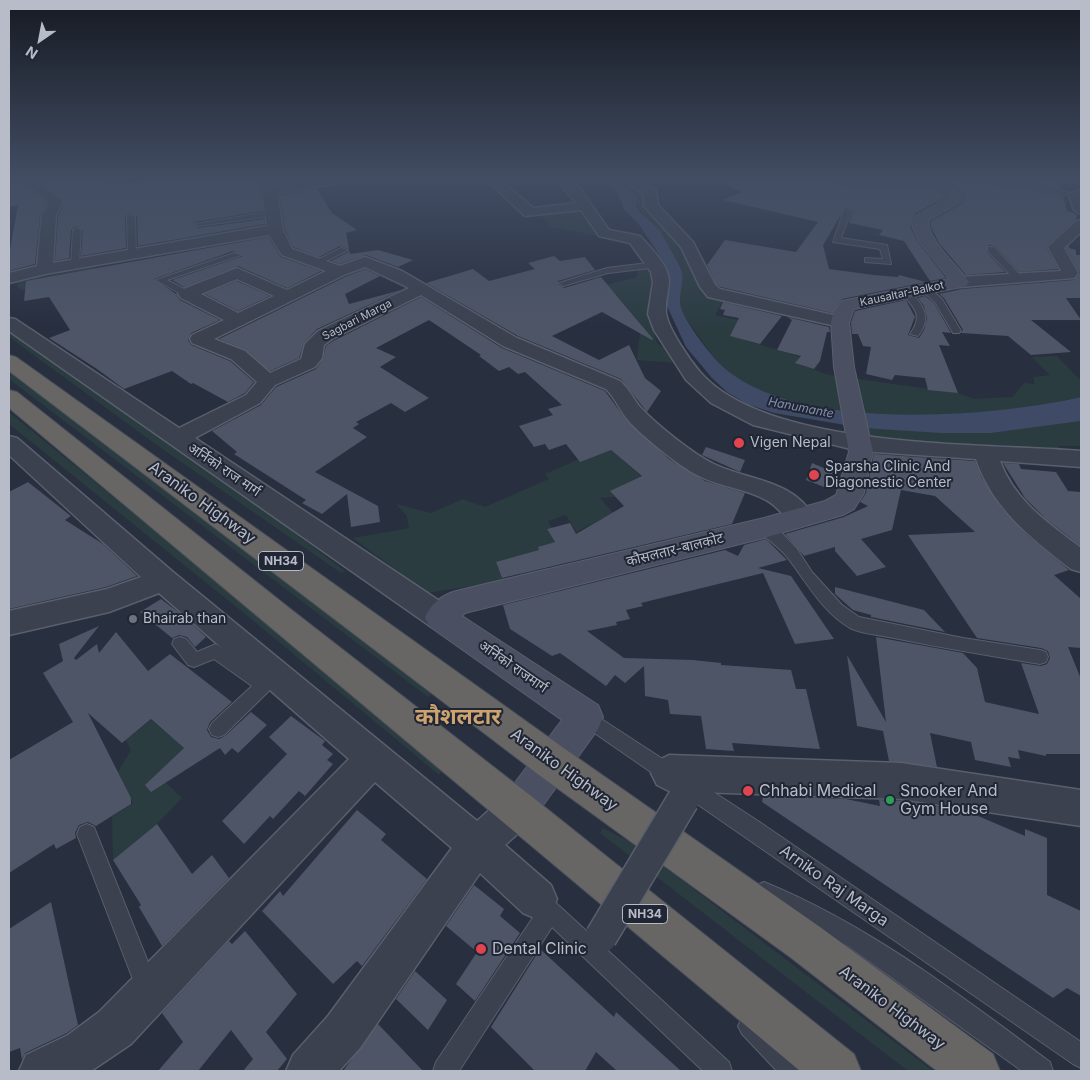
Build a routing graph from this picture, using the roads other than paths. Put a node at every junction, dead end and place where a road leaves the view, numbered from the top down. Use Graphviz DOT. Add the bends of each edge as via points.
graph roads {
  1 [pos="48,229"];
  2 [pos="131,229"];
  3 [pos="268,229"];
  4 [pos="276,229"];
  5 [pos="601,229"];
  6 [pos="673,229"];
  7 [pos="840,229"];
  8 [pos="922,229"];
  9 [pos="1075,229"];
  10 [pos="77,230"];
  11 [pos="991,249"];
  12 [pos="344,250"];
  13 [pos="132,254"];
  14 [pos="237,255"];
  15 [pos="868,260"];
  16 [pos="315,263"];
  17 [pos="75,264"];
  18 [pos="656,265"];
  19 [pos="45,269"];
  20 [pos="340,271"];
  21 [pos="9,278"];
  22 [pos="1018,278"];
  23 [pos="960,282"];
  24 [pos="563,283"];
  25 [pos="422,288"];
  26 [pos="925,289"];
  27 [pos="906,293"];
  28 [pos="187,294"];
  29 [pos="287,296"];
  30 [pos="237,320"];
  31 [pos="840,322"];
  32 [pos="9,323"];
  33 [pos="956,331"];
  34 [pos="915,334"];
  35 [pos="9,361"];
  36 [pos="268,380"];
  37 [pos="9,397"];
  38 [pos="178,438"];
  39 [pos="858,441"];
  40 [pos="9,443"];
  41 [pos="985,453"];
  42 [pos="1081,459"];
  43 [pos="801,517"];
  44 [pos="764,528"];
  45 [pos="1081,562"];
  46 [pos="163,580"];
  47 [pos="440,617"];
  48 [pos="9,623"];
  49 [pos="180,644"];
  50 [pos="1040,657"];
  51 [pos="269,679"];
  52 [pos="586,717"];
  53 [pos="218,729"];
  54 [pos="374,758"];
  55 [pos="552,762"];
  56 [pos="676,787"];
  57 [pos="1081,808"];
  58 [pos="518,809"];
  59 [pos="87,834"];
  60 [pos="477,844"];
  61 [pos="677,852"];
  62 [pos="544,905"];
  63 [pos="641,910"];
  64 [pos="601,937"];
  65 [pos="150,992"];
  66 [pos="1081,1056"];
  67 [pos="42,1071"];
  68 [pos="309,1071"];
  69 [pos="445,1071"];
  70 [pos="720,1071"];
  71 [pos="792,1071"];
  72 [pos="838,1071"];
  73 [pos="976,1071"];
  74 [pos="1041,1071"];
  1 -- 19 [label="street"];
  2 -- 13 [label="lane"];
  3 -- 13 [label="street"];
  4 -- 16 [label="street" via="282,248"];
  5 -- 18 [label="street" via="604,233 635,240"];
  6 -- 31 [label="street" via="688,245 714,293"];
  7 -- 15 [label="lane" via="836,240 884,247 888,262"];
  8 -- 23 [label="main road"];
  9 -- 22 [label="street" via="1056,247 1070,272 1068,275"];
  10 -- 17 [label="lane"];
  11 -- 22 [label="lane"];
  12 -- 16 [label="lane"];
  13 -- 17 [label="street"];
  14 -- 28 [label="lane" via="160,280"];
  16 -- 20 [label="street"];
  17 -- 19 [label="street"];
  18 -- 24 [label="lane" via="607,271"];
  18 -- 39 [label="street" via="662,282 658,314 663,330 688,369 707,389 734,408 761,420"];
  19 -- 21 [label="street"];
  20 -- 25 [label="street" via="365,262"];
  20 -- 29 [label="street"];
  22 -- 23 [label="street"];
  23 -- 26 [label="main road, Kausaltar-Balkot"];
  25 -- 36 [label="street, Sagbari Marga" via="325,335 316,341 308,364"];
  25 -- 43 [label="street" via="510,342 612,385 623,394 627,405 643,423 694,462 706,470 774,493"];
  26 -- 27 [label="main road, Kausaltar-Balkot"];
  26 -- 33 [label="lane" via="948,312"];
  27 -- 31 [label="main road, Kausaltar-Balkot" via="848,305"];
  27 -- 34 [label="lane" via="919,305 923,316 920,329"];
  28 -- 29 [label="street" via="237,273"];
  28 -- 30 [label="street"];
  29 -- 30 [label="street"];
  30 -- 36 [label="street" via="200,339 238,355"];
  31 -- 39 [label="main road" via="844,367"];
  32 -- 38 [label="street, अर्निको राज मार्ग"];
  35 -- 55 [label="highway, Araniko Highway / NH34"];
  36 -- 38 [label="street, Sagbari Marga" via="253,399"];
  37 -- 58 [label="highway, NH34"];
  38 -- 47 [label="street, अर्निको राज मार्ग"];
  39 -- 41 [label="street"];
  39 -- 43 [label="main road, कौसलतार-बालकोट" via="860,461 851,493 845,502"];
  40 -- 46 [label="street"];
  41 -- 42 [label="street"];
  41 -- 45 [label="street" via="991,474 1008,502"];
  43 -- 44 [label="main road, कौसलतार-बालकोट"];
  44 -- 47 [label="main road, कौसलतार-बालकोट" via="456,603"];
  44 -- 50 [label="lane" via="792,553 807,576 837,609 855,623"];
  46 -- 48 [label="street" via="100,602"];
  46 -- 51 [label="street"];
  47 -- 52 [label="main road, अर्निको राजमार्ग"];
  49 -- 51 [label="lane" via="194,660 216,651"];
  51 -- 53 [label="lane"];
  51 -- 54 [label="street"];
  52 -- 55 [label="main road"];
  52 -- 56 [label="lane, Arniko Raj Marga"];
  54 -- 60 [label="street"];
  54 -- 65 [label="street"];
  55 -- 58 [label="main road"];
  55 -- 61 [label="highway, Araniko Highway / NH34"];
  56 -- 57 [label="street" via="902,781"];
  56 -- 64 [label="street, bridge"];
  56 -- 66 [label="lane, Arniko Raj Marga"];
  58 -- 60 [label="street"];
  58 -- 63 [label="highway, NH34"];
  59 -- 65 [label="lane"];
  60 -- 62 [label="street"];
  60 -- 68 [label="street" via="344,1032"];
  61 -- 73 [label="highway, Araniko Highway / NH34" via="805,942"];
  61 -- 74 [label="lane" via="856,938"];
  62 -- 69 [label="lane"];
  62 -- 70 [label="lane"];
  63 -- 71 [label="lane"];
  63 -- 72 [label="highway, NH34"];
  65 -- 67 [label="street" via="115,1028 84,1051"];
}
